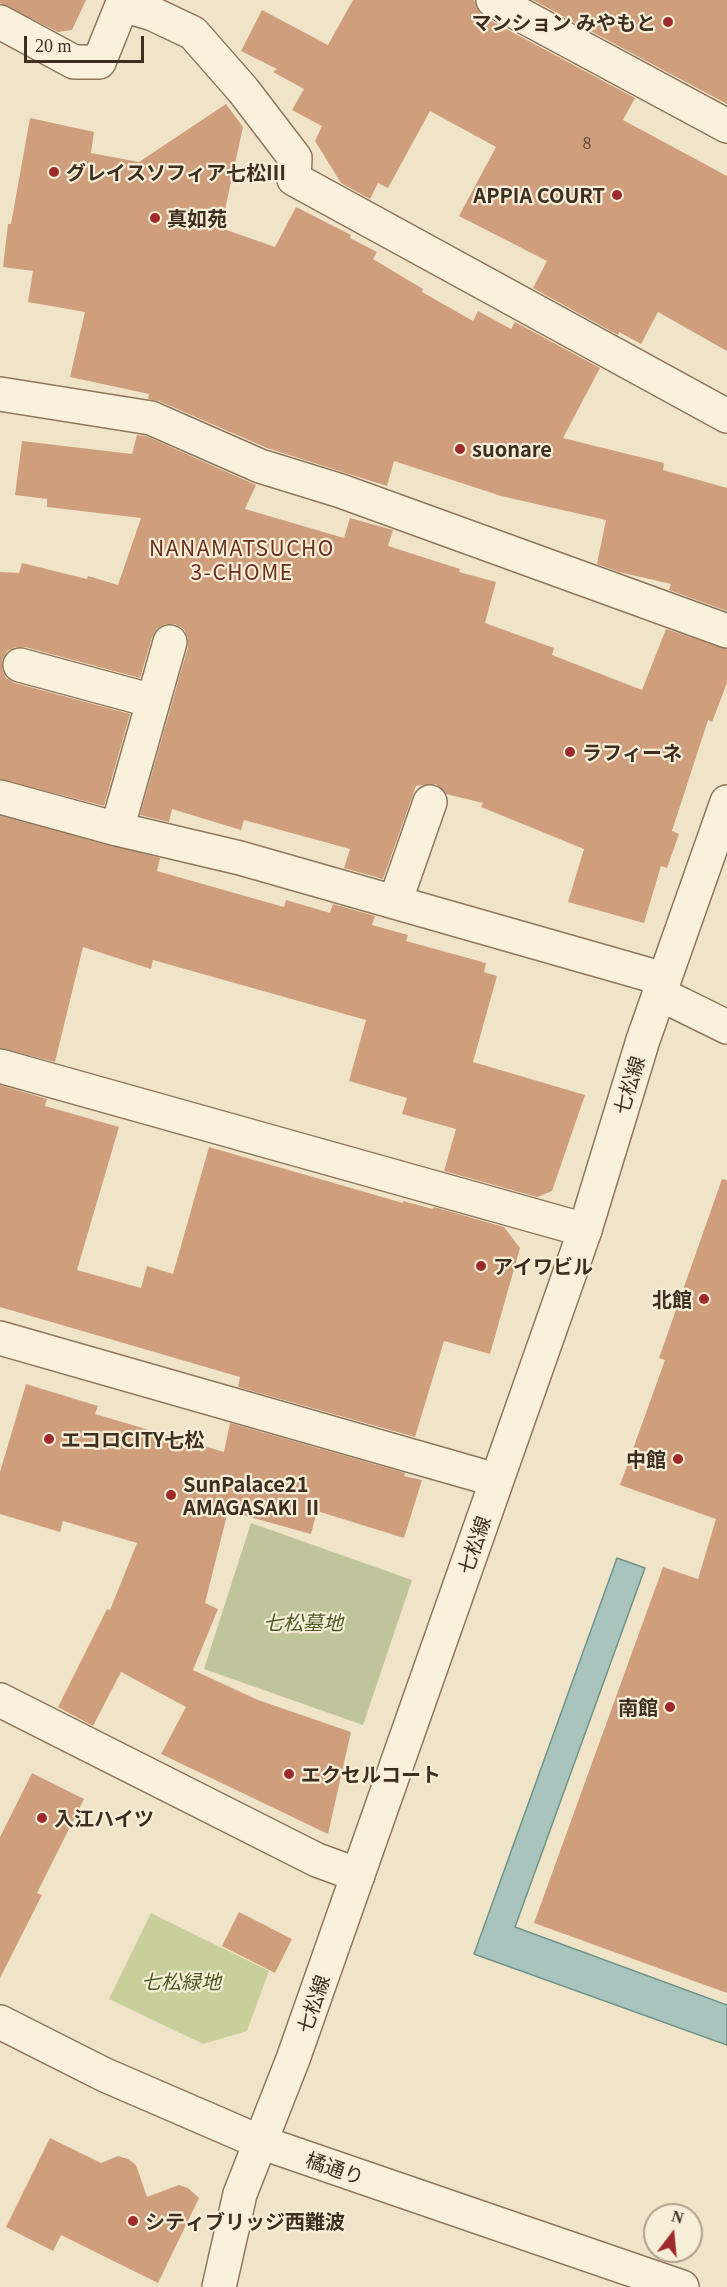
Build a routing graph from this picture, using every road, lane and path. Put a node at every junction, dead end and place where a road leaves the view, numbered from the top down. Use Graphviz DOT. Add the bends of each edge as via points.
graph roads {
  1 [pos="493,0"];
  2 [pos="123,3"];
  3 [pos="0,22"];
  4 [pos="727,126"];
  5 [pos="0,394"];
  6 [pos="727,416"];
  7 [pos="727,631"];
  8 [pos="170,642"];
  9 [pos="21,665"];
  10 [pos="153,701"];
  11 [pos="0,797"];
  12 [pos="430,802"];
  13 [pos="727,802"];
  14 [pos="117,829"];
  15 [pos="395,902"];
  16 [pos="662,987"];
  17 [pos="727,1027"];
  18 [pos="0,1066"];
  19 [pos="585,1230"];
  20 [pos="0,1338"];
  21 [pos="496,1480"];
  22 [pos="0,1701"];
  23 [pos="358,1875"];
  24 [pos="0,2022"];
  25 [pos="260,2142"];
  26 [pos="219,2287"];
  27 [pos="682,2287"];
  1 -- 4 [label="street"];
  2 -- 3 [label="street" via="99,62 74,62"];
  2 -- 6 [label="street" via="193,33 295,158 294,179"];
  5 -- 7 [label="street" via="151,418 260,466 341,491"];
  8 -- 10 [label="street"];
  9 -- 10 [label="street"];
  10 -- 14 [label="street"];
  11 -- 14 [label="street"];
  12 -- 15 [label="street"];
  13 -- 16 [label="street, 七松線"];
  14 -- 15 [label="street" via="240,858"];
  15 -- 16 [label="street"];
  16 -- 17 [label="street"];
  16 -- 19 [label="street, 七松線"];
  18 -- 19 [label="street"];
  19 -- 21 [label="street, 七松線"];
  20 -- 21 [label="street"];
  21 -- 23 [label="street, 七松線"];
  22 -- 23 [label="street" via="317,1860"];
  23 -- 25 [label="street, 七松線"];
  24 -- 25 [label="street, 橘通り" via="105,2075"];
  25 -- 26 [label="street, 七松線" via="240,2194"];
  25 -- 27 [label="street, 橘通り"];
}
